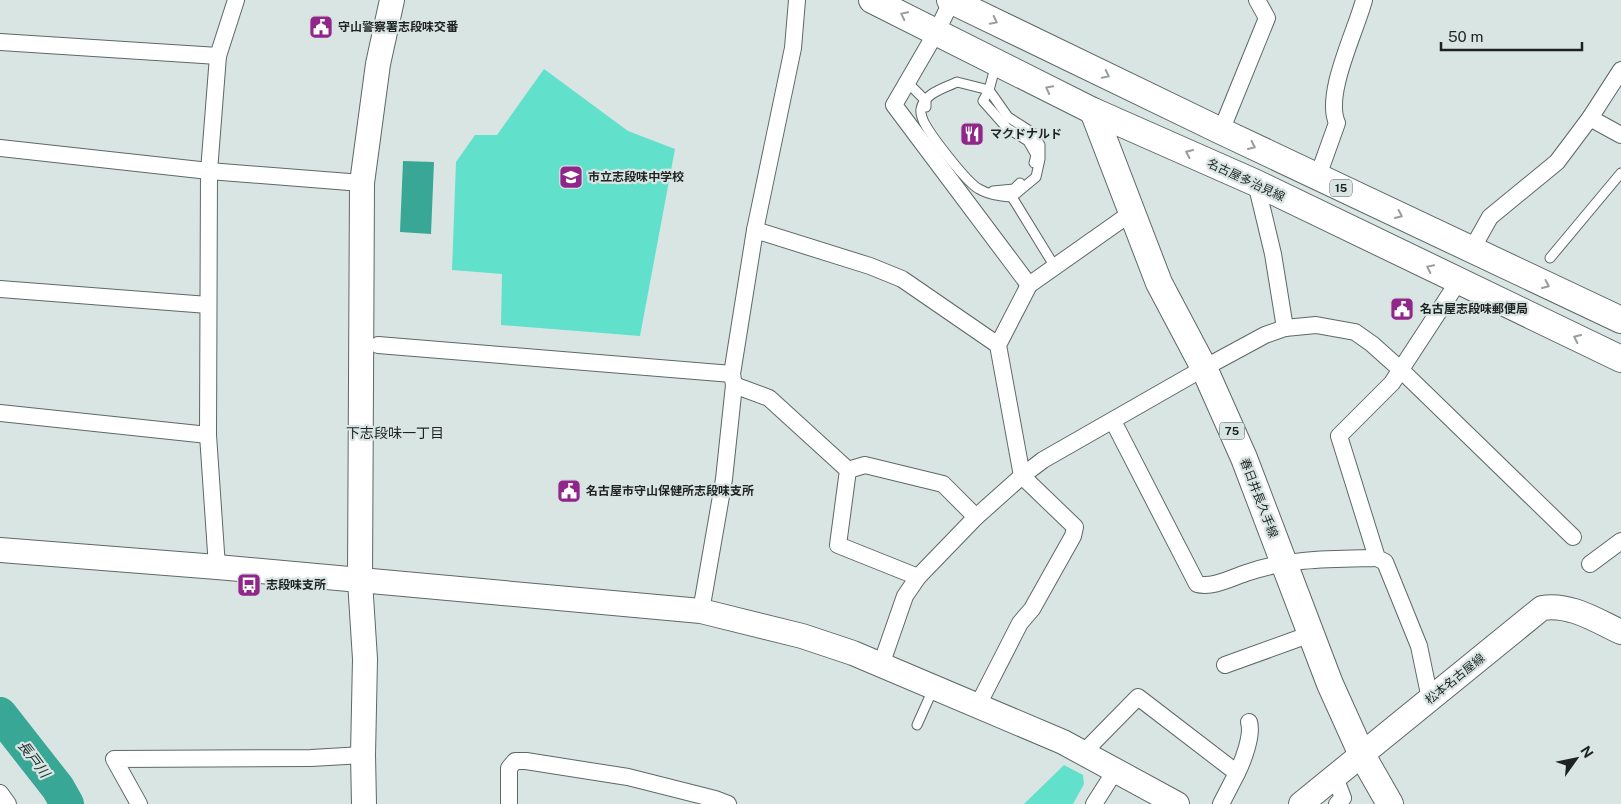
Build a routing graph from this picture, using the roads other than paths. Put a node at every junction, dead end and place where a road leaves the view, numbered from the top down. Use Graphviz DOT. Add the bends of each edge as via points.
graph roads {
  1 [pos="236,0"];
  2 [pos="392,0"];
  3 [pos="797,0"];
  4 [pos="872,0"];
  5 [pos="951,0"];
  6 [pos="1258,0"];
  7 [pos="1364,0"];
  8 [pos="937,31"];
  9 [pos="0,42"];
  10 [pos="218,56"];
  11 [pos="997,62"];
  12 [pos="1621,70"];
  13 [pos="907,82"];
  14 [pos="988,90"];
  15 [pos="926,101"];
  16 [pos="1093,111"];
  17 [pos="1590,118"];
  18 [pos="1221,131"];
  19 [pos="1621,135"];
  20 [pos="0,148"];
  21 [pos="209,171"];
  22 [pos="1621,173"];
  23 [pos="1318,176"];
  24 [pos="362,183"];
  25 [pos="1256,183"];
  26 [pos="1012,197"];
  27 [pos="1131,213"];
  28 [pos="755,230"];
  29 [pos="1472,250"];
  30 [pos="1550,258"];
  31 [pos="1055,267"];
  32 [pos="1458,282"];
  33 [pos="1029,285"];
  34 [pos="0,288"];
  35 [pos="208,305"];
  36 [pos="1621,320"];
  37 [pos="1285,328"];
  38 [pos="378,345"];
  39 [pos="998,345"];
  40 [pos="1621,359"];
  41 [pos="1204,368"];
  42 [pos="1401,370"];
  43 [pos="733,379"];
  44 [pos="0,414"];
  45 [pos="1112,421"];
  46 [pos="208,435"];
  47 [pos="848,470"];
  48 [pos="1022,476"];
  49 [pos="976,517"];
  50 [pos="1573,537"];
  51 [pos="1621,541"];
  52 [pos="0,550"];
  53 [pos="1377,558"];
  54 [pos="1284,563"];
  55 [pos="1590,564"];
  56 [pos="217,567"];
  57 [pos="918,577"];
  58 [pos="360,581"];
  59 [pos="701,611"];
  60 [pos="1621,632"];
  61 [pos="1311,634"];
  62 [pos="881,665"];
  63 [pos="1225,665"];
  64 [pos="934,687"];
  65 [pos="1430,699"];
  66 [pos="977,707"];
  67 [pos="1249,722"];
  68 [pos="917,725"];
  69 [pos="1083,753"];
  70 [pos="363,755"];
  71 [pos="1362,755"];
  72 [pos="1115,771"];
  73 [pos="1237,773"];
  74 [pos="1336,777"];
  75 [pos="0,793"];
  76 [pos="8,804"];
  77 [pos="139,804"];
  78 [pos="364,804"];
  79 [pos="509,804"];
  80 [pos="728,804"];
  81 [pos="1094,804"];
  82 [pos="1177,804"];
  83 [pos="1221,804"];
  84 [pos="1302,804"];
  85 [pos="1337,804"];
  86 [pos="1390,804"];
  1 -- 10 [label="street"];
  2 -- 24 [label="street" via="378,64"];
  3 -- 28 [label="street" via="794,48"];
  8 -- 4 [label="main road, 名古屋多治見線, one-way"];
  5 -- 8 [label="street"];
  5 -- 18 [label="main road, 15, one-way"];
  6 -- 18 [label="street" via="1267,18"];
  7 -- 23 [label="street" via="1336,85 1334,116 1337,123"];
  8 -- 11 [label="main road, 名古屋多治見線"];
  8 -- 13 [label="street"];
  9 -- 10 [label="street"];
  10 -- 21 [label="street"];
  11 -- 14 [label="lane"];
  16 -- 11 [label="main road, 名古屋多治見線, one-way"];
  12 -- 17 [label="street"];
  13 -- 15 [label="lane"];
  13 -- 33 [label="street" via="894,106"];
  14 -- 15 [label="lane" via="957,82 934,92"];
  14 -- 15 [label="lane" via="983,101 1007,128 1028,140 1036,155 1030,175 1014,189 995,191 982,188 972,180 925,119"];
  14 -- 26 [label="lane" via="1008,117 1033,133 1040,145 1036,177"];
  15 -- 26 [label="lane" via="921,109 923,122 966,178 978,189"];
  25 -- 16 [label="main road, 名古屋多治見線, one-way"];
  16 -- 27 [label="main road, 春日井長久手線 / 75"];
  17 -- 19 [label="street"];
  17 -- 29 [label="street" via="1557,162 1490,217"];
  18 -- 23 [label="main road, 15, one-way"];
  20 -- 21 [label="street"];
  21 -- 24 [label="street"];
  21 -- 35 [label="street"];
  22 -- 30 [label="lane"];
  23 -- 29 [label="main road, 15, one-way"];
  24 -- 58 [label="street"];
  32 -- 25 [label="main road, 名古屋多治見線, one-way"];
  25 -- 37 [label="street" via="1273,254"];
  26 -- 31 [label="lane"];
  27 -- 31 [label="street"];
  27 -- 41 [label="main road, 春日井長久手線 / 75" via="1159,283"];
  28 -- 39 [label="street" via="870,266 902,280"];
  28 -- 43 [label="street"];
  29 -- 36 [label="main road, 15, one-way"];
  31 -- 33 [label="street"];
  40 -- 32 [label="main road, 名古屋多治見線, one-way"];
  32 -- 42 [label="street"];
  33 -- 39 [label="street"];
  34 -- 35 [label="street"];
  35 -- 46 [label="street"];
  37 -- 41 [label="street"];
  37 -- 42 [label="street" via="1316,326 1355,332"];
  38 -- 43 [label="street"];
  39 -- 48 [label="street"];
  41 -- 45 [label="street"];
  41 -- 54 [label="main road, 春日井長久手線 / 75" via="1244,458"];
  42 -- 50 [label="street"];
  42 -- 53 [label="street" via="1339,436"];
  43 -- 47 [label="street" via="769,398"];
  43 -- 59 [label="street" via="724,479"];
  44 -- 46 [label="street"];
  45 -- 48 [label="street" via="1043,460"];
  45 -- 54 [label="street" via="1197,584 1206,586"];
  46 -- 56 [label="street"];
  47 -- 49 [label="street" via="865,465 943,484"];
  47 -- 57 [label="street" via="838,545"];
  48 -- 49 [label="street"];
  48 -- 66 [label="street" via="1075,527 1074,536 1032,609 1020,622"];
  49 -- 57 [label="street"];
  51 -- 55 [label="street"];
  52 -- 56 [label="street"];
  53 -- 54 [label="street"];
  53 -- 65 [label="street" via="1385,562 1419,646"];
  54 -- 61 [label="main road, 春日井長久手線 / 75"];
  56 -- 58 [label="street"];
  57 -- 62 [label="street" via="905,596"];
  58 -- 59 [label="street"];
  58 -- 70 [label="street" via="365,659"];
  59 -- 62 [label="street" via="802,636"];
  60 -- 65 [label="street, 松本名古屋線" via="1562,607 1542,608"];
  61 -- 63 [label="street"];
  61 -- 71 [label="main road, 春日井長久手線 / 75"];
  62 -- 64 [label="street"];
  64 -- 66 [label="street"];
  64 -- 68 [label="lane"];
  65 -- 71 [label="street, 松本名古屋線"];
  66 -- 69 [label="street"];
  67 -- 73 [label="street" via="1251,729"];
  69 -- 72 [label="street"];
  69 -- 73 [label="street" via="1138,697"];
  70 -- 77 [label="street" via="114,759"];
  70 -- 78 [label="street"];
  71 -- 74 [label="street, 松本名古屋線"];
  71 -- 86 [label="main road, 春日井長久手線 / 75"];
  72 -- 81 [label="street"];
  72 -- 82 [label="street"];
  73 -- 83 [label="street"];
  74 -- 84 [label="street, 松本名古屋線"];
  74 -- 85 [label="street" via="1343,798"];
  75 -- 76 [label="street"];
  79 -- 80 [label="street" via="509,768 515,761 628,777"];
}
